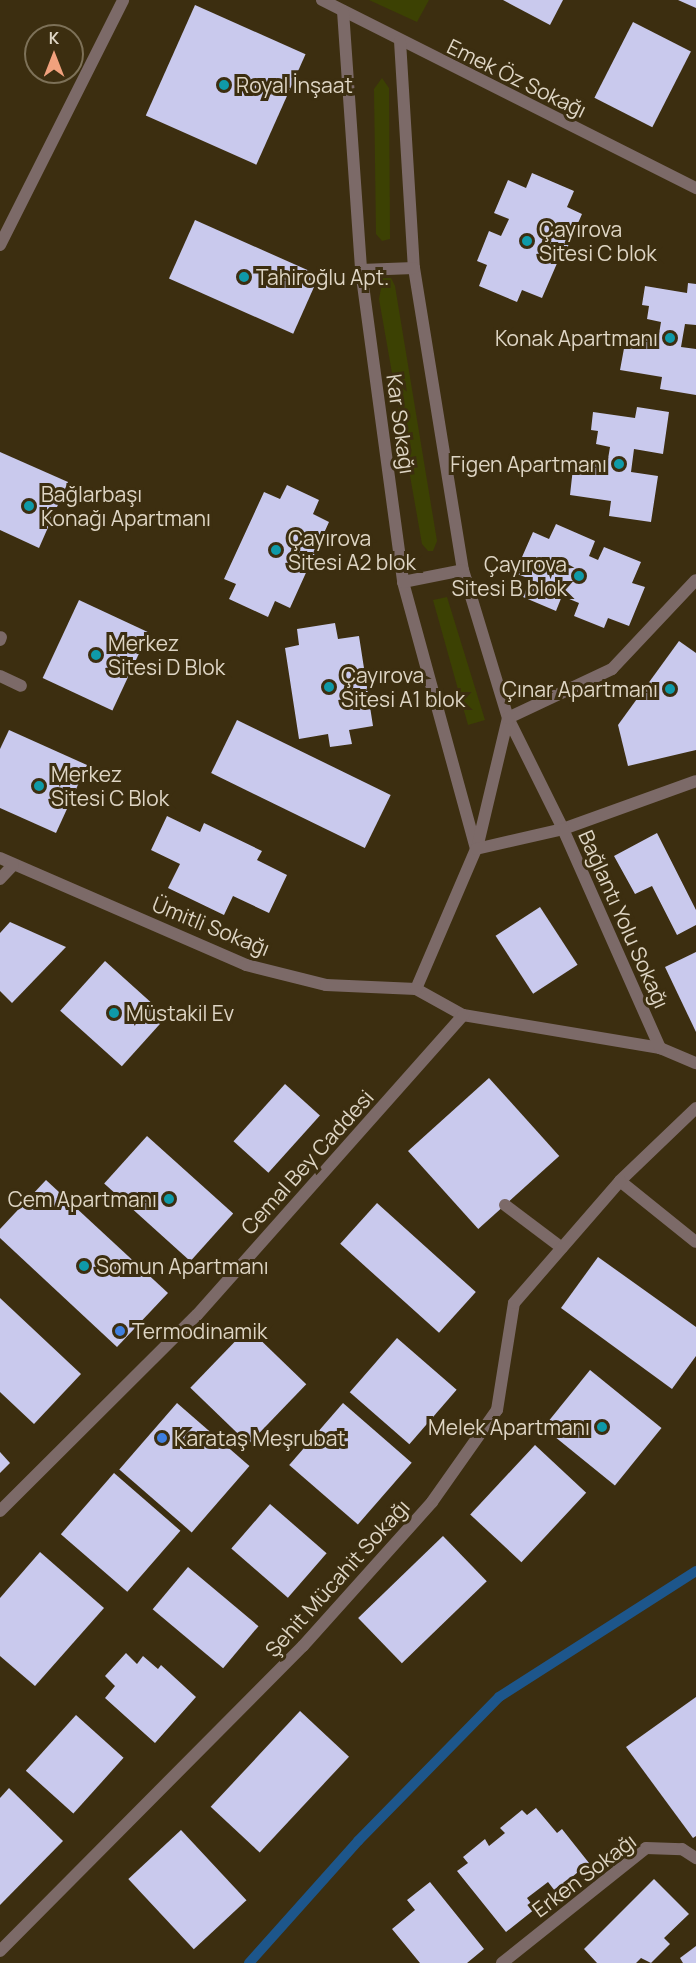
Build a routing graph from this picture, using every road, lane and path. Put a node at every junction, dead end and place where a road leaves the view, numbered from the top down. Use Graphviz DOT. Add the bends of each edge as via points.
graph roads {
  1 [pos="123,0"];
  2 [pos="322,0"];
  3 [pos="343,11"];
  4 [pos="400,41"];
  5 [pos="696,188"];
  6 [pos="0,245"];
  7 [pos="414,268"];
  8 [pos="361,270"];
  9 [pos="463,570"];
  10 [pos="696,579"];
  11 [pos="403,582"];
  12 [pos="0,676"];
  13 [pos="21,686"];
  14 [pos="508,718"];
  15 [pos="696,781"];
  16 [pos="562,829"];
  17 [pos="476,849"];
  18 [pos="0,858"];
  19 [pos="13,865"];
  20 [pos="0,879"];
  21 [pos="416,989"];
  22 [pos="463,1016"];
  23 [pos="660,1048"];
  24 [pos="696,1063"];
  25 [pos="696,1108"];
  26 [pos="620,1181"];
  27 [pos="505,1205"];
  28 [pos="696,1242"];
  29 [pos="562,1248"];
  30 [pos="0,1511"];
  31 [pos="696,1858"];
  32 [pos="0,1951"];
  33 [pos="502,1963"];
  1 -- 6 [label="street"];
  2 -- 3 [label="street, Emek Öz Sokağı"];
  3 -- 4 [label="street, Emek Öz Sokağı"];
  3 -- 8 [label="street, Kar Sokağı"];
  4 -- 5 [label="street, Emek Öz Sokağı"];
  4 -- 7 [label="street, Kar Sokağı"];
  7 -- 8 [label="street"];
  7 -- 9 [label="street, Kar Sokağı"];
  8 -- 11 [label="street, Kar Sokağı"];
  9 -- 11 [label="street"];
  9 -- 14 [label="street, Kar Sokağı"];
  10 -- 14 [label="street" via="612,669"];
  11 -- 17 [label="street, Kar Sokağı"];
  12 -- 13 [label="street"];
  14 -- 16 [label="street"];
  14 -- 17 [label="street"];
  15 -- 16 [label="street"];
  16 -- 17 [label="street, Bağlantı Yolu Sokağı"];
  16 -- 23 [label="street, Bağlantı Yolu Sokağı"];
  17 -- 21 [label="street"];
  18 -- 19 [label="street, Ümitli Sokağı"];
  19 -- 20 [label="street"];
  19 -- 21 [label="street, Ümitli Sokağı" via="246,965 326,985"];
  21 -- 22 [label="street, Ümitli Sokağı"];
  22 -- 23 [label="street, Ümitli Sokağı"];
  22 -- 30 [label="street, Cemal Bey Caddesi" via="197,1315"];
  23 -- 24 [label="street, Ümitli Sokağı"];
  25 -- 26 [label="street, Şehit Mücahit Sokağı"];
  26 -- 28 [label="street"];
  26 -- 29 [label="street, Şehit Mücahit Sokağı"];
  27 -- 29 [label="street"];
  29 -- 32 [label="street, Şehit Mücahit Sokağı" via="514,1303 497,1410 432,1502 303,1646"];
  31 -- 33 [label="street, Erken Sokağı" via="682,1849 646,1848"];
}
